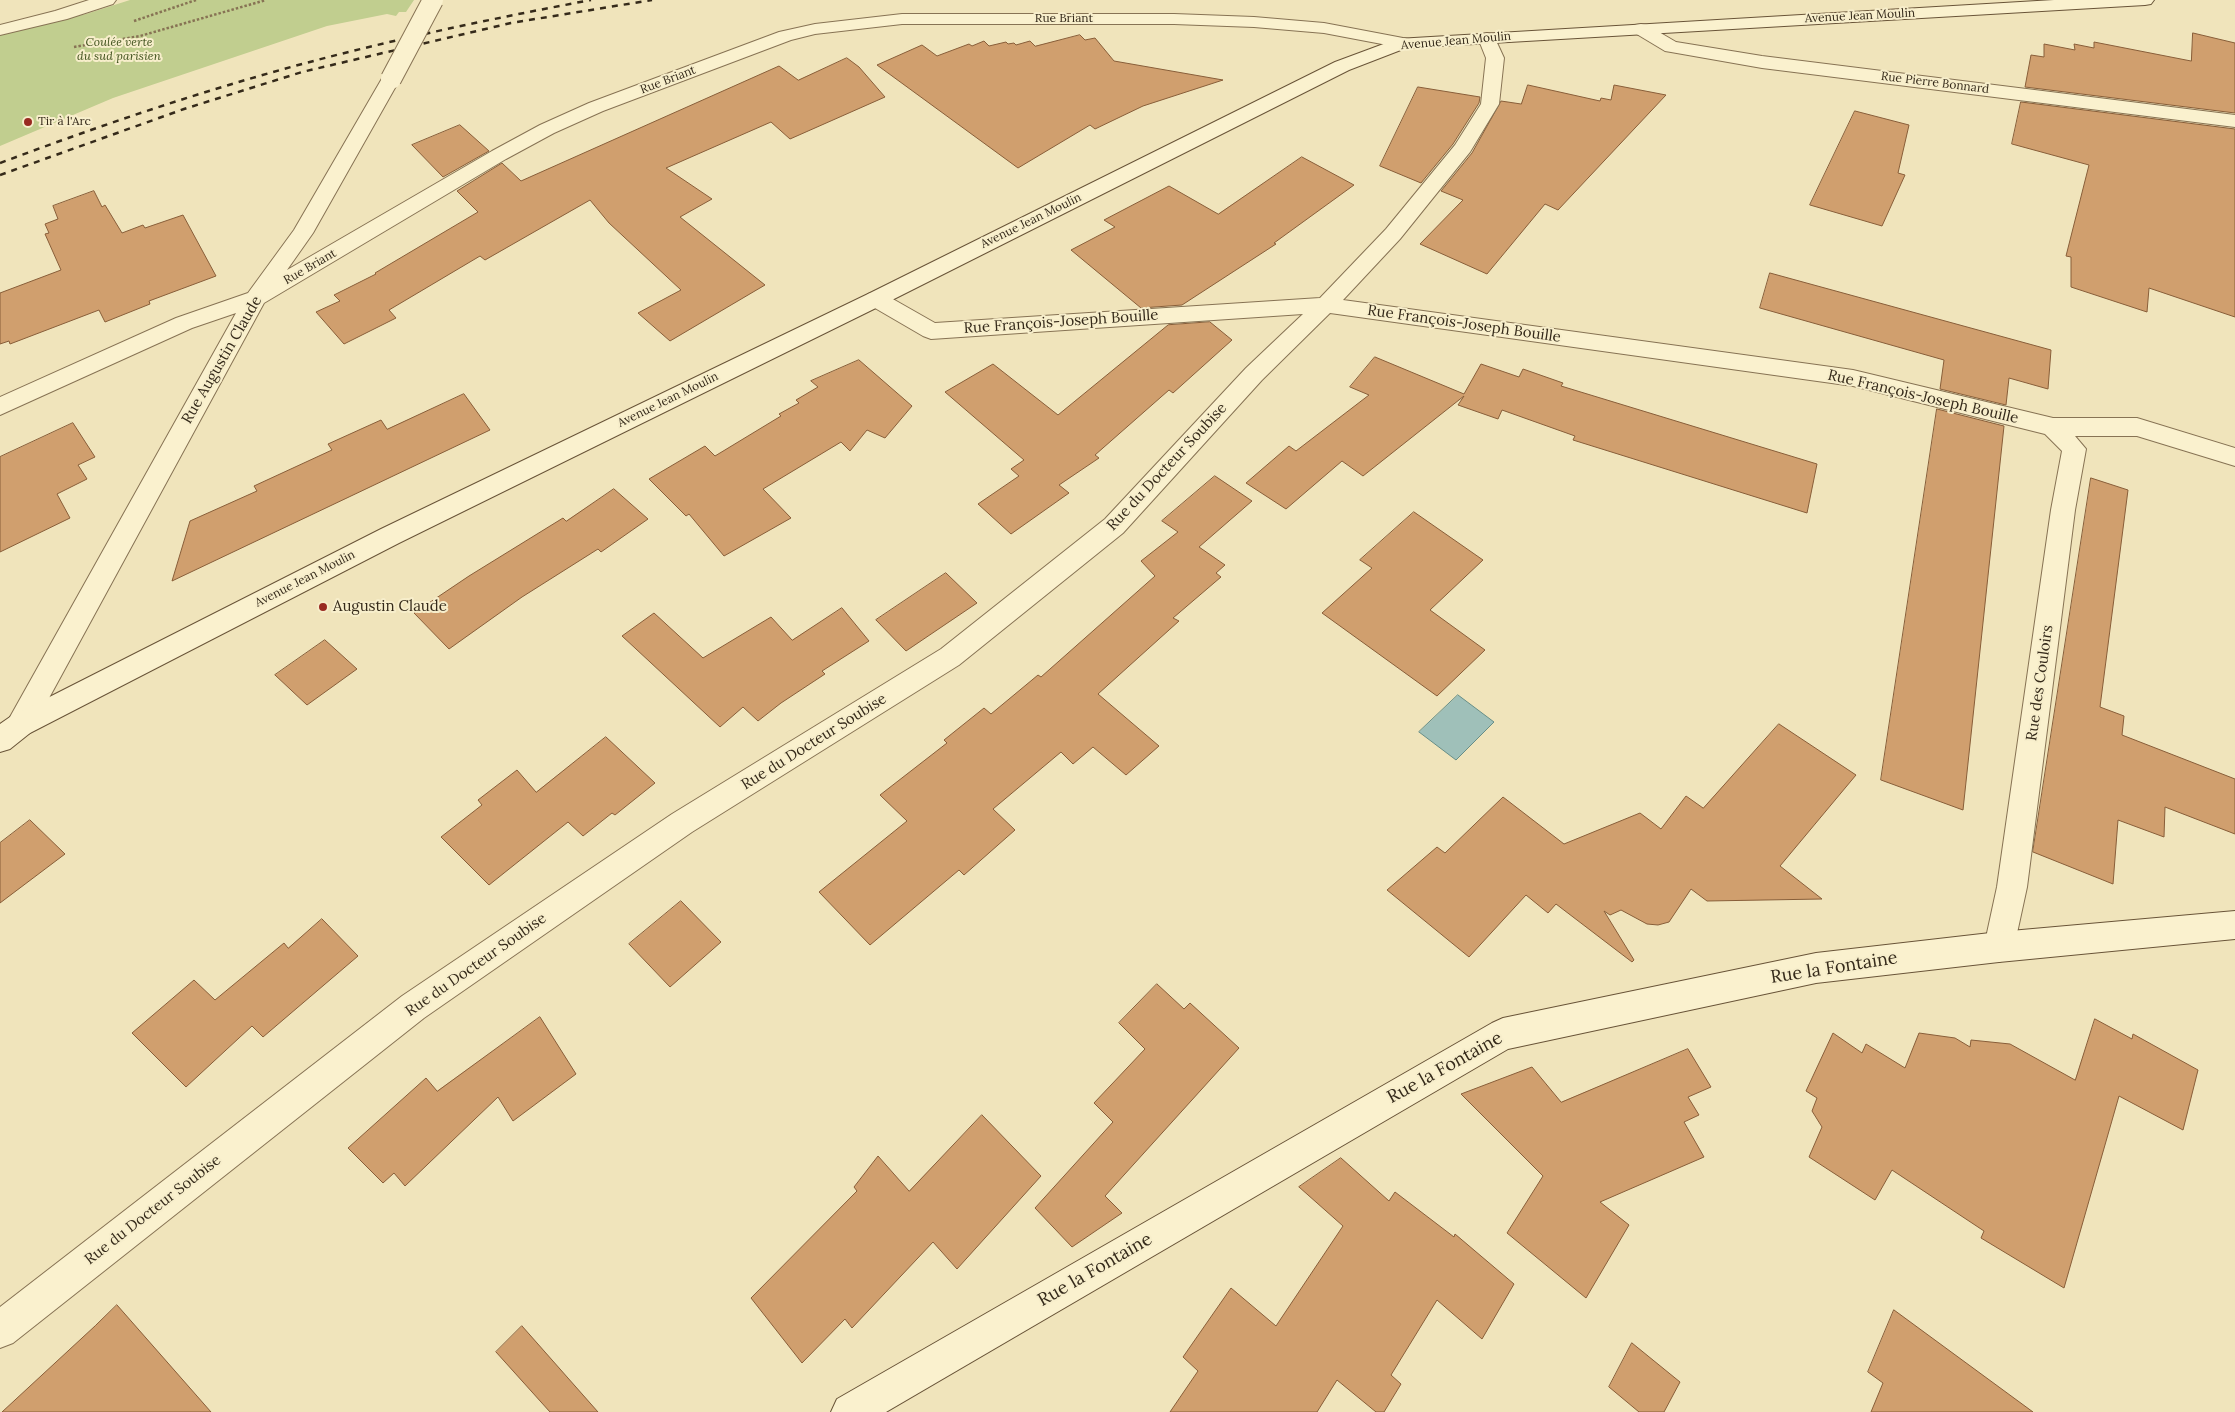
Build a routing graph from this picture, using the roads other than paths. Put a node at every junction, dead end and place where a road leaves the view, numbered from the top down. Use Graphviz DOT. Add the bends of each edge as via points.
graph roads {
  1 [pos="107,0"];
  2 [pos="433,0"];
  3 [pos="2145,0"];
  4 [pos="1641,29"];
  5 [pos="0,30"];
  6 [pos="1487,38"];
  7 [pos="1403,43"];
  8 [pos="2235,121"];
  9 [pos="256,298"];
  10 [pos="876,299"];
  11 [pos="1324,305"];
  12 [pos="0,407"];
  13 [pos="2052,427"];
  14 [pos="2235,457"];
  15 [pos="10,733"];
  16 [pos="2235,925"];
  17 [pos="1999,946"];
  18 [pos="0,1330"];
  19 [pos="850,1412"];
  1 -- 5 [label="street"];
  2 -- 9 [label="street, Rue Augustin Claude, bridge" via="303,233"];
  3 -- 4 [label="street, Avenue Jean Moulin"];
  4 -- 6 [label="street, Avenue Jean Moulin"];
  4 -- 8 [label="street, Rue Pierre Bonnard" via="1671,47 1762,62"];
  6 -- 7 [label="street, Avenue Jean Moulin"];
  6 -- 11 [label="street, Rue du Docteur Soubise" via="1496,58 1490,104 1463,148 1393,234"];
  7 -- 9 [label="street, Rue Briant" via="1324,28 1174,19 902,19 815,29 756,46 547,129"];
  7 -- 10 [label="street, Avenue Jean Moulin" via="1342,66"];
  9 -- 12 [label="street, Rue Briant" via="184,322"];
  9 -- 15 [label="street, Rue Augustin Claude"];
  10 -- 11 [label="street, Rue François-Joseph Bouille" via="931,331"];
  10 -- 15 [label="street, Avenue Jean Moulin" via="423,520"];
  11 -- 13 [label="street, Rue François-Joseph Bouille" via="1853,378"];
  11 -- 18 [label="street, Rue du Docteur Soubise" via="1254,374 1114,526 950,657 682,823 413,1007"];
  13 -- 14 [label="street, Rue François-Joseph Bouille" via="2137,427"];
  13 -- 17 [label="street, Rue des Couloirs" via="2074,449 2012,887"];
  16 -- 17 [label="street, Rue la Fontaine"];
  17 -- 19 [label="street, Rue la Fontaine" via="1816,968 1503,1034"];
}
